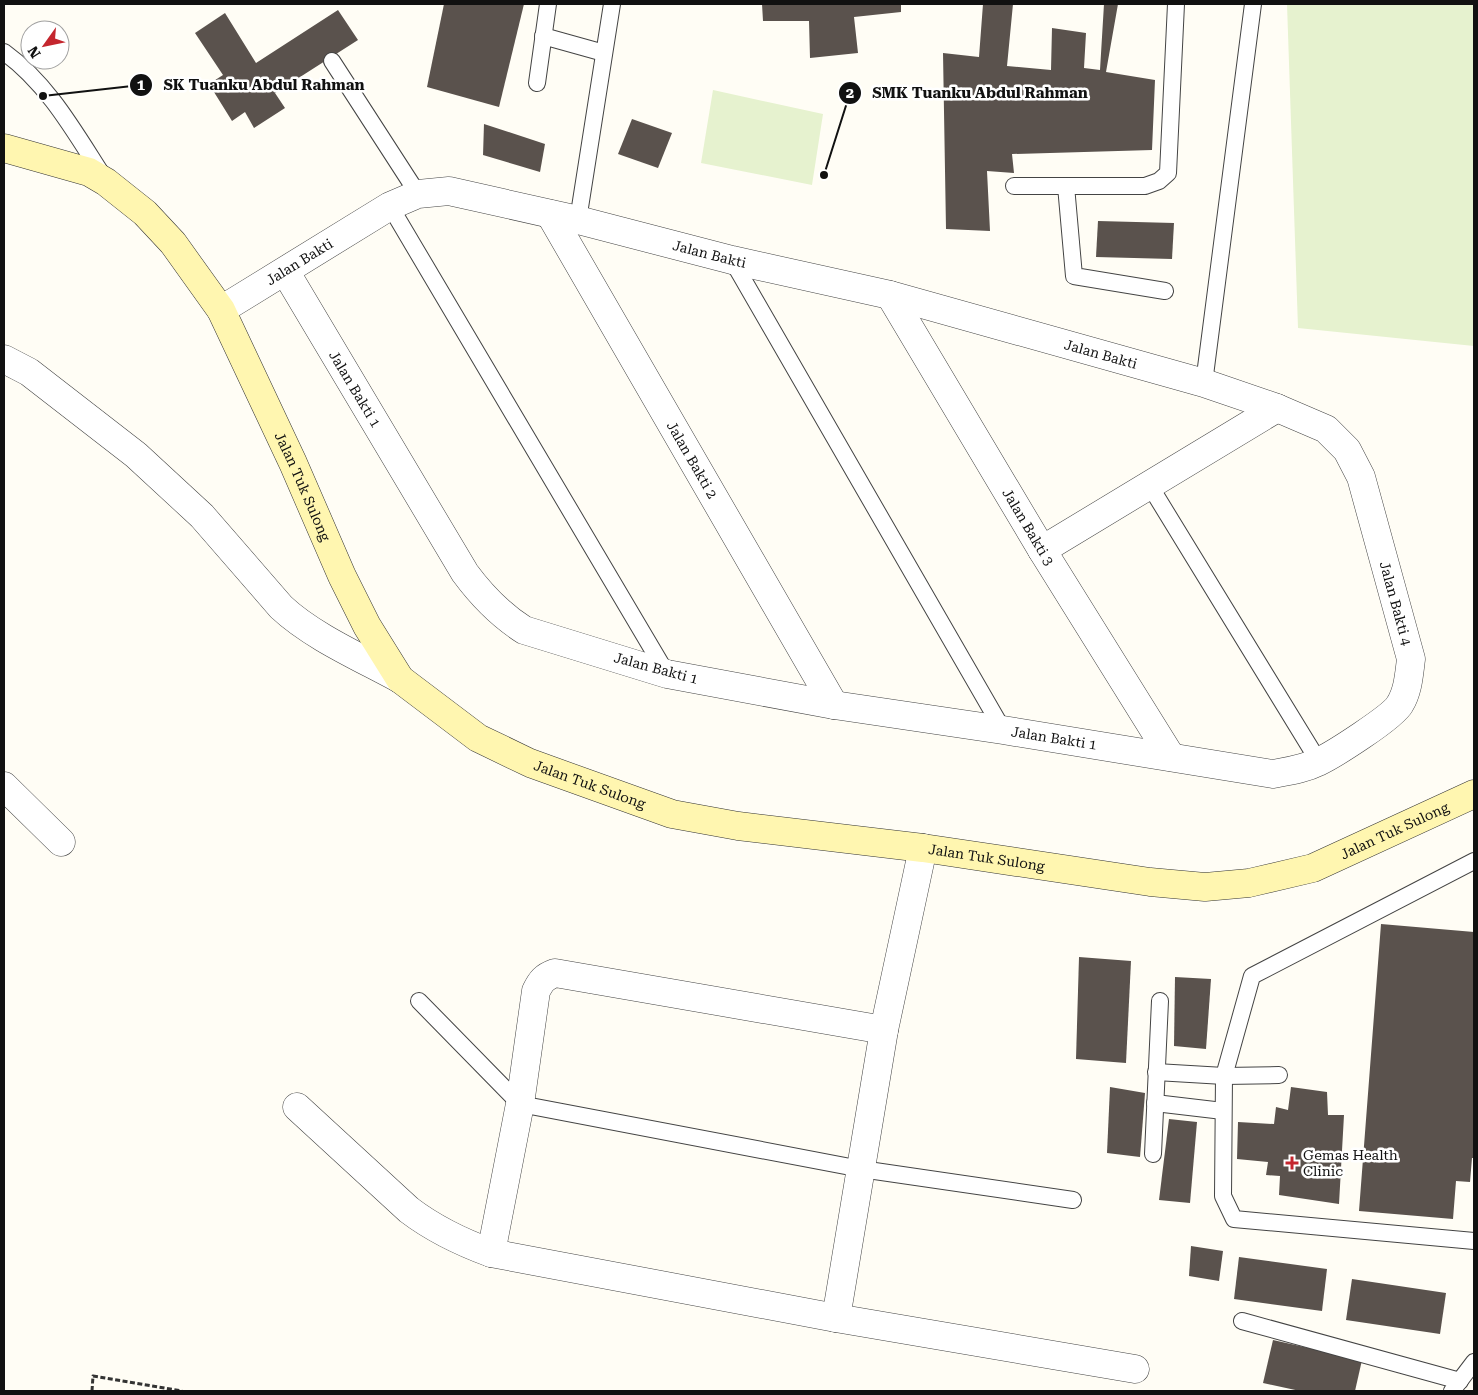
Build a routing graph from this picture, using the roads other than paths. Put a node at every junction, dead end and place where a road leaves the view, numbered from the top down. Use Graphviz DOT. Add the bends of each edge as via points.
graph roads {
  1 [pos="548,4"];
  2 [pos="612,4"];
  3 [pos="1176,4"];
  4 [pos="1253,4"];
  5 [pos="543,36"];
  6 [pos="4,52"];
  7 [pos="604,53"];
  8 [pos="332,61"];
  9 [pos="537,83"];
  10 [pos="4,148"];
  11 [pos="106,182"];
  12 [pos="1014,186"];
  13 [pos="1066,186"];
  14 [pos="418,194"];
  15 [pos="390,206"];
  16 [pos="550,214"];
  17 [pos="578,220"];
  18 [pos="732,260"];
  19 [pos="285,271"];
  20 [pos="1165,291"];
  21 [pos="890,295"];
  22 [pos="221,310"];
  23 [pos="4,359"];
  24 [pos="1211,386"];
  25 [pos="1277,408"];
  26 [pos="1150,486"];
  27 [pos="1042,550"];
  28 [pos="667,674"];
  29 [pos="400,679"];
  30 [pos="834,705"];
  31 [pos="1003,730"];
  32 [pos="1171,757"];
  33 [pos="1319,762"];
  34 [pos="1219,766"];
  35 [pos="4,786"];
  36 [pos="1474,794"];
  37 [pos="61,842"];
  38 [pos="923,848"];
  39 [pos="1474,861"];
  40 [pos="420,1001"];
  41 [pos="1160,1001"];
  42 [pos="884,1030"];
  43 [pos="1156,1072"];
  44 [pos="1279,1075"];
  45 [pos="1224,1076"];
  46 [pos="1155,1103"];
  47 [pos="520,1104"];
  48 [pos="297,1107"];
  49 [pos="1223,1111"];
  50 [pos="1153,1154"];
  51 [pos="861,1169"];
  52 [pos="1073,1200"];
  53 [pos="1474,1241"];
  54 [pos="491,1253"];
  55 [pos="836,1318"];
  56 [pos="1242,1321"];
  57 [pos="1474,1362"];
  58 [pos="1135,1369"];
  59 [pos="1456,1386"];
  1 -- 5 [label="lane"];
  2 -- 7 [label="lane"];
  3 -- 13 [label="lane" via="1168,174 1159,182 1145,186"];
  4 -- 24 [label="lane"];
  5 -- 7 [label="lane"];
  5 -- 9 [label="lane"];
  6 -- 11 [label="lane" via="41,85"];
  7 -- 17 [label="lane"];
  8 -- 14 [label="lane"];
  10 -- 11 [label="street, Jalan Tuk Sulong" via="89,172"];
  11 -- 22 [label="street, Jalan Tuk Sulong" via="145,213 173,243"];
  12 -- 13 [label="lane"];
  13 -- 20 [label="lane" via="1074,276"];
  14 -- 15 [label="street, Jalan Bakti"];
  14 -- 16 [label="street, Jalan Bakti" via="449,191"];
  15 -- 19 [label="street, Jalan Bakti"];
  15 -- 28 [label="lane"];
  16 -- 17 [label="street, Jalan Bakti"];
  16 -- 30 [label="street, Jalan Bakti 2"];
  17 -- 18 [label="street, Jalan Bakti"];
  18 -- 21 [label="street, Jalan Bakti"];
  18 -- 31 [label="lane"];
  19 -- 22 [label="street, Jalan Bakti"];
  19 -- 28 [label="street, Jalan Bakti 1" via="480,594 505,618 524,630"];
  21 -- 24 [label="street, Jalan Bakti"];
  21 -- 27 [label="street, Jalan Bakti 3"];
  22 -- 29 [label="street, Jalan Tuk Sulong" via="294,463 346,584"];
  23 -- 29 [label="street" via="29,372 136,455 202,516 292,618"];
  24 -- 25 [label="street, Jalan Bakti 4"];
  25 -- 26 [label="street"];
  25 -- 33 [label="street, Jalan Bakti 4" via="1326,429 1347,450 1358,470 1410,659 1409,682 1400,706 1384,721"];
  26 -- 27 [label="street"];
  26 -- 33 [label="lane"];
  27 -- 32 [label="street, Jalan Bakti 3"];
  28 -- 30 [label="street, Jalan Bakti 1"];
  29 -- 38 [label="street, Jalan Tuk Sulong" via="478,738 530,763 672,814 738,826"];
  30 -- 31 [label="street, Jalan Bakti 1"];
  31 -- 32 [label="street, Jalan Bakti 1"];
  32 -- 34 [label="street, Jalan Bakti 1"];
  33 -- 34 [label="street, Jalan Bakti 4" via="1273,774"];
  35 -- 37 [label="street"];
  36 -- 38 [label="street, Jalan Tuk Sulong" via="1313,868 1249,883 1206,887 1150,882"];
  38 -- 42 [label="street"];
  39 -- 45 [label="lane" via="1252,976"];
  40 -- 47 [label="lane"];
  41 -- 43 [label="lane"];
  42 -- 47 [label="street" via="555,974 541,981 536,991"];
  42 -- 51 [label="street"];
  43 -- 45 [label="lane"];
  43 -- 46 [label="lane"];
  44 -- 45 [label="lane"];
  45 -- 49 [label="lane"];
  46 -- 49 [label="lane"];
  46 -- 50 [label="lane"];
  47 -- 51 [label="lane"];
  47 -- 54 [label="street"];
  48 -- 54 [label="street" via="409,1210 428,1224"];
  49 -- 53 [label="lane" via="1222,1196 1234,1219"];
  51 -- 52 [label="lane"];
  51 -- 55 [label="street"];
  54 -- 55 [label="street"];
  55 -- 58 [label="street"];
  56 -- 59 [label="lane"];
  57 -- 59 [label="lane"];
}
